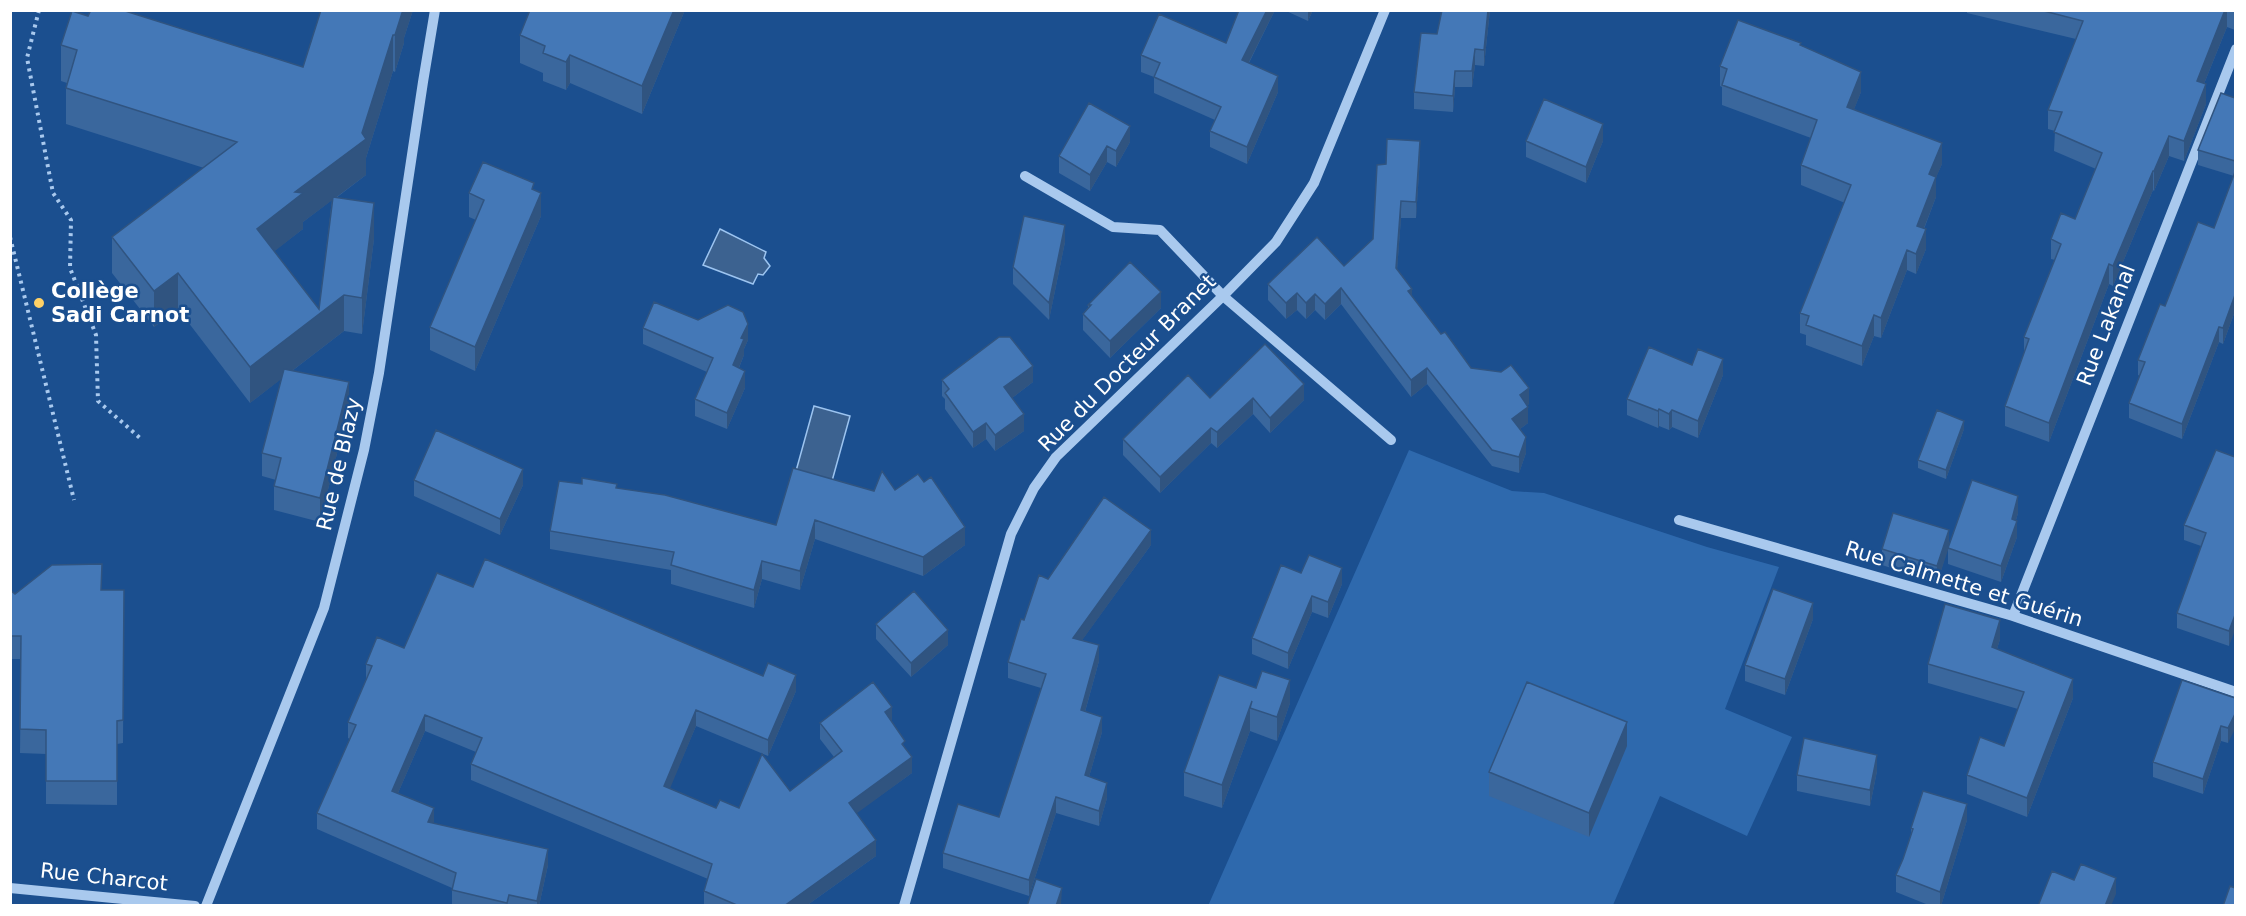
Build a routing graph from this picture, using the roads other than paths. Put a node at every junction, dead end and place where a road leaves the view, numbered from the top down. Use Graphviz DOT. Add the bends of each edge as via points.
graph roads {
  1 [pos="435,10"];
  2 [pos="1385,10"];
  3 [pos="2235,49"];
  4 [pos="1025,176"];
  5 [pos="1223,296"];
  6 [pos="1391,440"];
  7 [pos="1679,520"];
  8 [pos="2013,616"];
  9 [pos="2235,692"];
  10 [pos="10,888"];
  11 [pos="189,905"];
  12 [pos="195,906"];
  13 [pos="206,906"];
  14 [pos="904,906"];
  1 -- 13 [label="street, Rue de Blazy" via="380,373 324,608"];
  2 -- 5 [label="street, Rue du Docteur Branet" via="1314,183 1276,242"];
  3 -- 8 [label="street, Rue Lakanal"];
  4 -- 5 [label="street" via="1113,227 1160,230"];
  5 -- 6 [label="street"];
  5 -- 14 [label="street, Rue du Docteur Branet" via="1081,431 1034,488 1011,534"];
  7 -- 8 [label="street, Rue Calmette et Guérin"];
  8 -- 9 [label="street, Rue Calmette et Guérin"];
  10 -- 11 [label="street, Rue Charcot"];
  11 -- 12 [label="street, Rue Charcot"];
}
